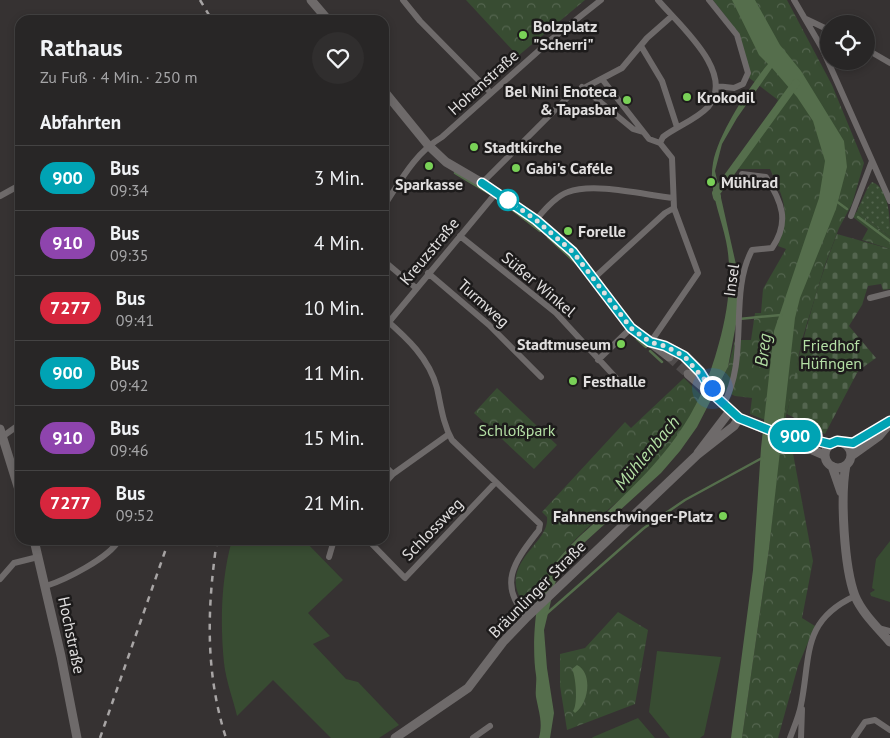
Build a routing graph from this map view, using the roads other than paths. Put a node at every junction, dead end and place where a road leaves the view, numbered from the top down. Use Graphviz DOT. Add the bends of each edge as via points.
graph roads {
  1 [pos="403,0"];
  2 [pos="601,0"];
  3 [pos="658,0"];
  4 [pos="709,0"];
  5 [pos="794,0"];
  6 [pos="316,1"];
  7 [pos="325,15"];
  8 [pos="672,16"];
  9 [pos="806,19"];
  10 [pos="820,26"];
  11 [pos="641,46"];
  12 [pos="875,54"];
  13 [pos="890,63"];
  14 [pos="602,79"];
  15 [pos="716,86"];
  16 [pos="582,87"];
  17 [pos="491,93"];
  18 [pos="389,97"];
  19 [pos="677,127"];
  20 [pos="643,132"];
  21 [pos="660,143"];
  22 [pos="428,145"];
  23 [pos="872,161"];
  24 [pos="742,174"];
  25 [pos="482,183"];
  26 [pos="15,188"];
  27 [pos="496,193"];
  28 [pos="0,196"];
  29 [pos="389,198"];
  30 [pos="673,198"];
  31 [pos="890,201"];
  32 [pos="674,208"];
  33 [pos="851,216"];
  34 [pos="536,220"];
  35 [pos="460,236"];
  36 [pos="389,266"];
  37 [pos="428,273"];
  38 [pos="594,278"];
  39 [pos="416,288"];
  40 [pos="890,294"];
  41 [pos="870,298"];
  42 [pos="389,318"];
  43 [pos="389,326"];
  44 [pos="631,328"];
  45 [pos="650,342"];
  46 [pos="669,357"];
  47 [pos="598,360"];
  48 [pos="688,374"];
  49 [pos="541,377"];
  50 [pos="699,378"];
  51 [pos="618,379"];
  52 [pos="722,403"];
  53 [pos="739,418"];
  54 [pos="890,422"];
  55 [pos="15,426"];
  56 [pos="1,433"];
  57 [pos="449,434"];
  58 [pos="782,435"];
  59 [pos="830,444"];
  60 [pos="846,444"];
  61 [pos="697,455"];
  62 [pos="824,455"];
  63 [pos="851,456"];
  64 [pos="846,465"];
  65 [pos="832,466"];
  66 [pos="389,470"];
  67 [pos="393,474"];
  68 [pos="15,477"];
  69 [pos="389,478"];
  70 [pos="496,483"];
  71 [pos="843,498"];
  72 [pos="35,545"];
  73 [pos="116,545"];
  74 [pos="333,545"];
  75 [pos="373,545"];
  76 [pos="38,557"];
  77 [pos="329,557"];
  78 [pos="0,579"];
  79 [pos="46,586"];
  80 [pos="855,596"];
  81 [pos="527,617"];
  82 [pos="877,628"];
  83 [pos="890,631"];
  84 [pos="890,642"];
  85 [pos="801,706"];
  86 [pos="490,726"];
  87 [pos="890,730"];
  88 [pos="77,738"];
  89 [pos="396,738"];
  90 [pos="474,738"];
  91 [pos="790,738"];
  92 [pos="801,738"];
  93 [pos="854,738"];
  1 -- 17 [label="street"];
  2 -- 17 [label="street, Hohenstraße"];
  3 -- 8 [label="street"];
  4 -- 15 [label="street" via="736,36 748,73 743,84 734,88"];
  5 -- 9 [label="street"];
  6 -- 7 [label="main road"];
  8 -- 11 [label="street"];
  8 -- 15 [label="street" via="697,43 712,67"];
  9 -- 10 [label="street"];
  9 -- 23 [label="street" via="846,98"];
  11 -- 14 [label="street" via="622,68"];
  11 -- 19 [label="street" via="662,81"];
  12 -- 13 [label="street"];
  14 -- 16 [label="street"];
  14 -- 20 [label="street"];
  15 -- 19 [label="street" via="708,107"];
  16 -- 20 [label="street" via="633,129"];
  16 -- 25 [label="street" via="568,96"];
  17 -- 22 [label="street, Hohenstraße" via="442,137"];
  18 -- 22 [label="main road"];
  19 -- 21 [label="street"];
  20 -- 21 [label="street" via="649,139"];
  21 -- 30 [label="street" via="672,158"];
  22 -- 25 [label="main road" via="453,166"];
  22 -- 29 [label="street, Hohenstraße" via="415,158"];
  23 -- 31 [label="street"];
  23 -- 33 [label="street"];
  24 -- 52 [label="street, Insel" via="766,177 779,197 783,222 772,248 752,250 744,266 731,390"];
  25 -- 27 [label="main road"];
  26 -- 28 [label="street"];
  27 -- 34 [label="main road"];
  27 -- 35 [label="street, Kreuzstraße"];
  30 -- 32 [label="street"];
  30 -- 34 [label="street" via="625,190 577,189 566,192"];
  32 -- 38 [label="street"];
  32 -- 45 [label="street" via="698,273"];
  34 -- 38 [label="main road" via="573,252"];
  35 -- 37 [label="street, Kreuzstraße"];
  35 -- 47 [label="street, Süßer Winkel" via="556,313"];
  36 -- 39 [label="street"];
  37 -- 39 [label="street, Kreuzstraße"];
  37 -- 49 [label="street, Turmweg" via="489,325"];
  38 -- 44 [label="main road"];
  39 -- 42 [label="street, Kreuzstraße"];
  40 -- 41 [label="street"];
  43 -- 57 [label="street" via="413,346 430,369"];
  44 -- 45 [label="main road"];
  44 -- 47 [label="street"];
  45 -- 46 [label="main road"];
  45 -- 50 [label="main road" via="675,350 692,363"];
  47 -- 51 [label="street, Süßer Winkel"];
  48 -- 50 [label="main road"];
  50 -- 52 [label="main road"];
  52 -- 53 [label="main road"];
  52 -- 61 [label="main road, Bräunlinger Straße"];
  53 -- 58 [label="main road"];
  53 -- 61 [label="main road, Bräunlinger Straße" via="722,437"];
  54 -- 60 [label="main road"];
  54 -- 63 [label="main road" via="879,436"];
  55 -- 56 [label="street"];
  56 -- 68 [label="main road"];
  57 -- 67 [label="street"];
  57 -- 70 [label="street"];
  58 -- 59 [label="main road"];
  58 -- 62 [label="main road" via="790,442"];
  59 -- 60 [label="main road" via="837,441"];
  59 -- 62 [label="main road"];
  60 -- 63 [label="main road"];
  61 -- 81 [label="main road, Bräunlinger Straße"];
  62 -- 65 [label="main road"];
  63 -- 64 [label="main road"];
  64 -- 65 [label="main road"];
  64 -- 71 [label="main road"];
  65 -- 71 [label="main road"];
  66 -- 67 [label="street"];
  67 -- 69 [label="street"];
  70 -- 75 [label="street, Schlossweg" via="405,578"];
  70 -- 81 [label="street" via="540,524 519,557 510,585 511,595"];
  71 -- 80 [label="main road" via="848,562"];
  72 -- 76 [label="main road, Hochstraße"];
  73 -- 79 [label="street" via="104,555"];
  74 -- 77 [label="street"];
  76 -- 78 [label="street" via="14,563"];
  76 -- 79 [label="main road, Hochstraße"];
  79 -- 88 [label="main road, Hochstraße"];
  80 -- 82 [label="main road"];
  80 -- 85 [label="street" via="838,604 819,623 807,656"];
  81 -- 89 [label="main road, Bräunlinger Straße" via="468,688"];
  82 -- 83 [label="street"];
  82 -- 84 [label="main road"];
  85 -- 91 [label="street"];
  85 -- 92 [label="street"];
  86 -- 90 [label="street"];
  87 -- 93 [label="street" via="875,720 865,722"];
}
